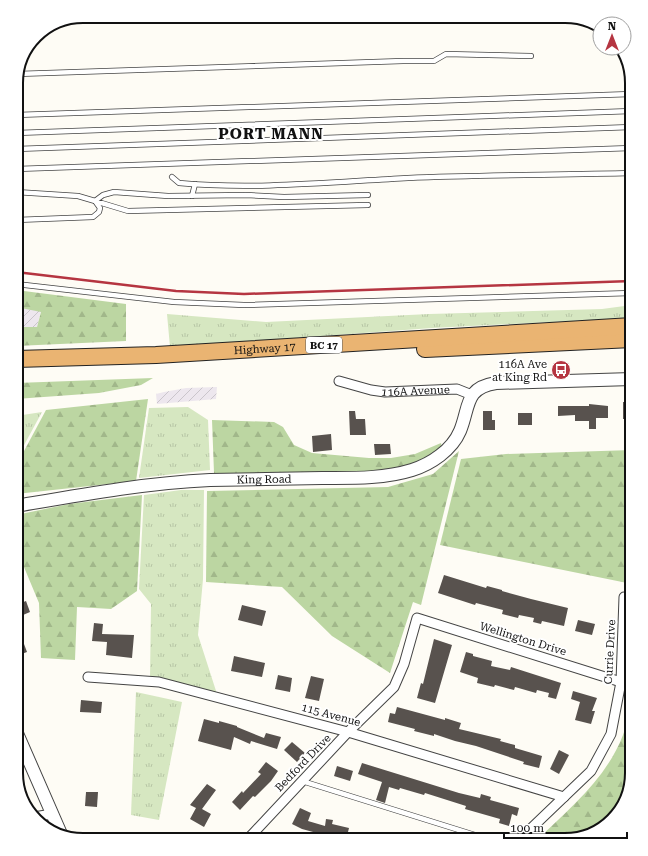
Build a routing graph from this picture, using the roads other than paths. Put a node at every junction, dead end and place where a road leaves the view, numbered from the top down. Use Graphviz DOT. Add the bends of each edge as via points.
graph roads {
  1 [pos="531,56"];
  2 [pos="24,74"];
  3 [pos="625,94"];
  4 [pos="625,111"];
  5 [pos="23,115"];
  6 [pos="625,127"];
  7 [pos="23,132"];
  8 [pos="625,148"];
  9 [pos="23,149"];
  10 [pos="23,169"];
  11 [pos="625,173"];
  12 [pos="172,178"];
  13 [pos="194,184"];
  14 [pos="23,192"];
  15 [pos="368,195"];
  16 [pos="192,196"];
  17 [pos="95,201"];
  18 [pos="368,205"];
  19 [pos="23,220"];
  20 [pos="23,285"];
  21 [pos="625,294"];
  22 [pos="625,326"];
  23 [pos="625,339"];
  24 [pos="23,359"];
  25 [pos="23,369"];
  26 [pos="625,379"];
  27 [pos="339,381"];
  28 [pos="472,395"];
  29 [pos="23,505"];
  30 [pos="624,597"];
  31 [pos="417,618"];
  32 [pos="88,677"];
  33 [pos="621,682"];
  34 [pos="348,732"];
  35 [pos="23,746"];
  36 [pos="302,781"];
  37 [pos="564,797"];
  38 [pos="52,814"];
  39 [pos="42,816"];
  40 [pos="58,827"];
  41 [pos="253,833"];
  42 [pos="469,833"];
  43 [pos="526,833"];
  1 -- 2 [label="lane" via="446,54 434,61"];
  3 -- 5 [label="lane"];
  4 -- 7 [label="lane"];
  6 -- 9 [label="lane"];
  8 -- 10 [label="lane"];
  11 -- 13 [label="lane" via="322,183"];
  12 -- 13 [label="lane" via="179,182"];
  13 -- 16 [label="lane"];
  14 -- 17 [label="lane" via="78,196"];
  15 -- 16 [label="lane"];
  16 -- 17 [label="lane" via="114,192"];
  17 -- 18 [label="lane" via="128,211"];
  17 -- 19 [label="lane" via="100,208 93,217"];
  20 -- 21 [label="lane" via="174,302 244,305"];
  22 -- 24 [label="highway, Highway 17 / BC 17" via="156,355"];
  23 -- 25 [label="highway, Highway 17 / BC 17" via="157,365"];
  26 -- 28 [label="street" via="496,383 487,384"];
  27 -- 28 [label="street, 116A Avenue" via="385,392 457,389"];
  28 -- 29 [label="street, King Road" via="460,432 452,443 430,462 401,473 354,478 184,482 81,494"];
  30 -- 33 [label="street, Currie Drive"];
  31 -- 33 [label="street, Wellington Drive"];
  31 -- 34 [label="street, Bedford Drive" via="404,664 394,687"];
  32 -- 34 [label="street, 115 Avenue" via="160,682"];
  33 -- 37 [label="street, Currie Drive" via="611,734 590,771"];
  34 -- 36 [label="street, Bedford Drive"];
  34 -- 37 [label="street, 115 Avenue"];
  35 -- 38 [label="street"];
  36 -- 41 [label="street, Bedford Drive"];
  36 -- 42 [label="lane"];
  37 -- 43 [label="street, Currie Drive"];
  38 -- 39 [label="street"];
  38 -- 40 [label="street"];
}
